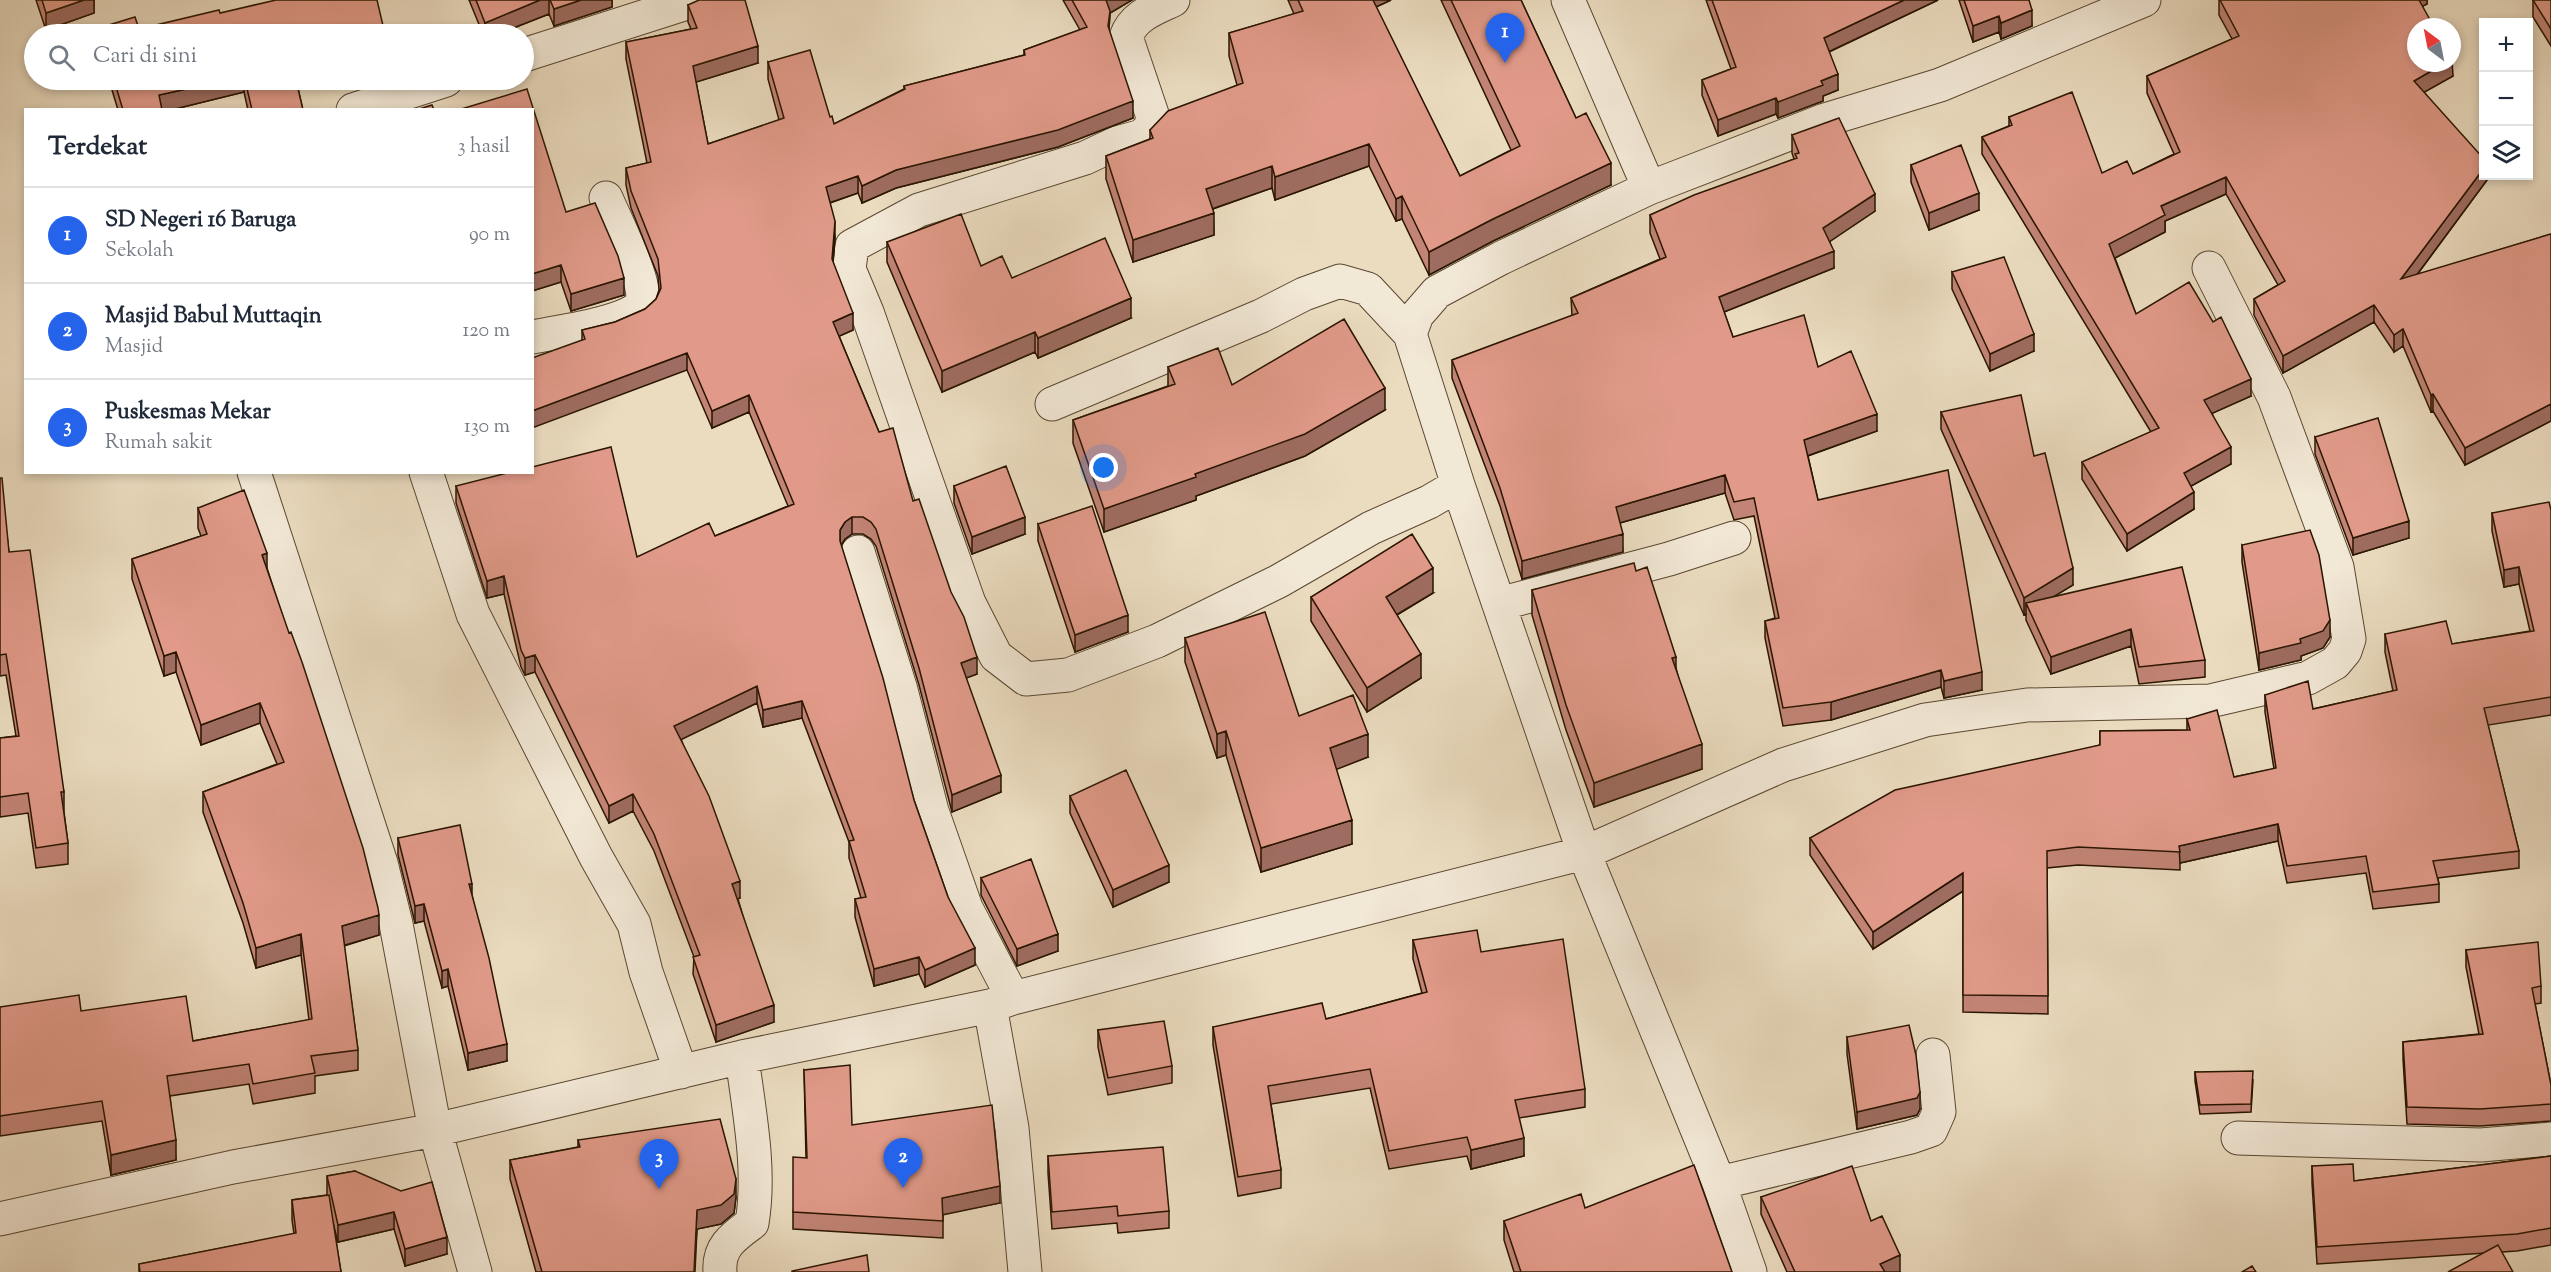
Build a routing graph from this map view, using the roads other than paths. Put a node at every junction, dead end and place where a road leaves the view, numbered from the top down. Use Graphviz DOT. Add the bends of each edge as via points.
graph roads {
  1 [pos="696,0"];
  2 [pos="1173,0"];
  3 [pos="1568,0"];
  4 [pos="2144,0"];
  5 [pos="534,52"];
  6 [pos="415,90"];
  7 [pos="359,108"];
  8 [pos="1649,188"];
  9 [pos="606,198"];
  10 [pos="2209,268"];
  11 [pos="1410,334"];
  12 [pos="534,337"];
  13 [pos="1052,404"];
  14 [pos="255,474"];
  15 [pos="427,474"];
  16 [pos="1458,485"];
  17 [pos="1734,538"];
  18 [pos="858,552"];
  19 [pos="1499,604"];
  20 [pos="1584,853"];
  21 [pos="1001,1002"];
  22 [pos="1933,1055"];
  23 [pos="742,1057"];
  24 [pos="681,1072"];
  25 [pos="435,1130"];
  26 [pos="2238,1138"];
  27 [pos="2551,1139"];
  28 [pos="1719,1183"];
  29 [pos="0,1219"];
  30 [pos="475,1272"];
  31 [pos="720,1272"];
  32 [pos="1025,1272"];
  33 [pos="1750,1272"];
  1 -- 5 [label="street"];
  2 -- 16 [label="street" via="1141,16 1129,28 1126,38 1153,117 1142,136 920,210 852,246 849,269 969,603 996,656 1026,679 1068,675 1157,641"];
  3 -- 8 [label="street"];
  4 -- 8 [label="street" via="1940,85 1825,120"];
  6 -- 7 [label="street"];
  8 -- 11 [label="street" via="1437,292 1417,315"];
  9 -- 12 [label="street" via="641,283 643,301 637,309 619,317"];
  10 -- 20 [label="street" via="2274,397 2337,567 2349,639 2335,663 2308,678 2210,701 2027,705 1925,720 1783,765"];
  11 -- 13 [label="street" via="1368,289 1340,282"];
  11 -- 16 [label="street"];
  14 -- 25 [label="street" via="381,863"];
  15 -- 24 [label="street" via="473,614 634,924 646,972"];
  16 -- 19 [label="street"];
  17 -- 19 [label="street"];
  18 -- 21 [label="street" via="901,690 932,811"];
  19 -- 20 [label="street"];
  20 -- 21 [label="street"];
  20 -- 28 [label="street"];
  21 -- 23 [label="street"];
  21 -- 32 [label="street"];
  22 -- 28 [label="street" via="1939,1112 1931,1130"];
  23 -- 24 [label="street"];
  23 -- 31 [label="street" via="756,1198 752,1223 721,1251"];
  24 -- 25 [label="street"];
  25 -- 29 [label="street" via="233,1167"];
  25 -- 30 [label="street"];
  26 -- 27 [label="street" via="2481,1144"];
  28 -- 33 [label="street"];
}
